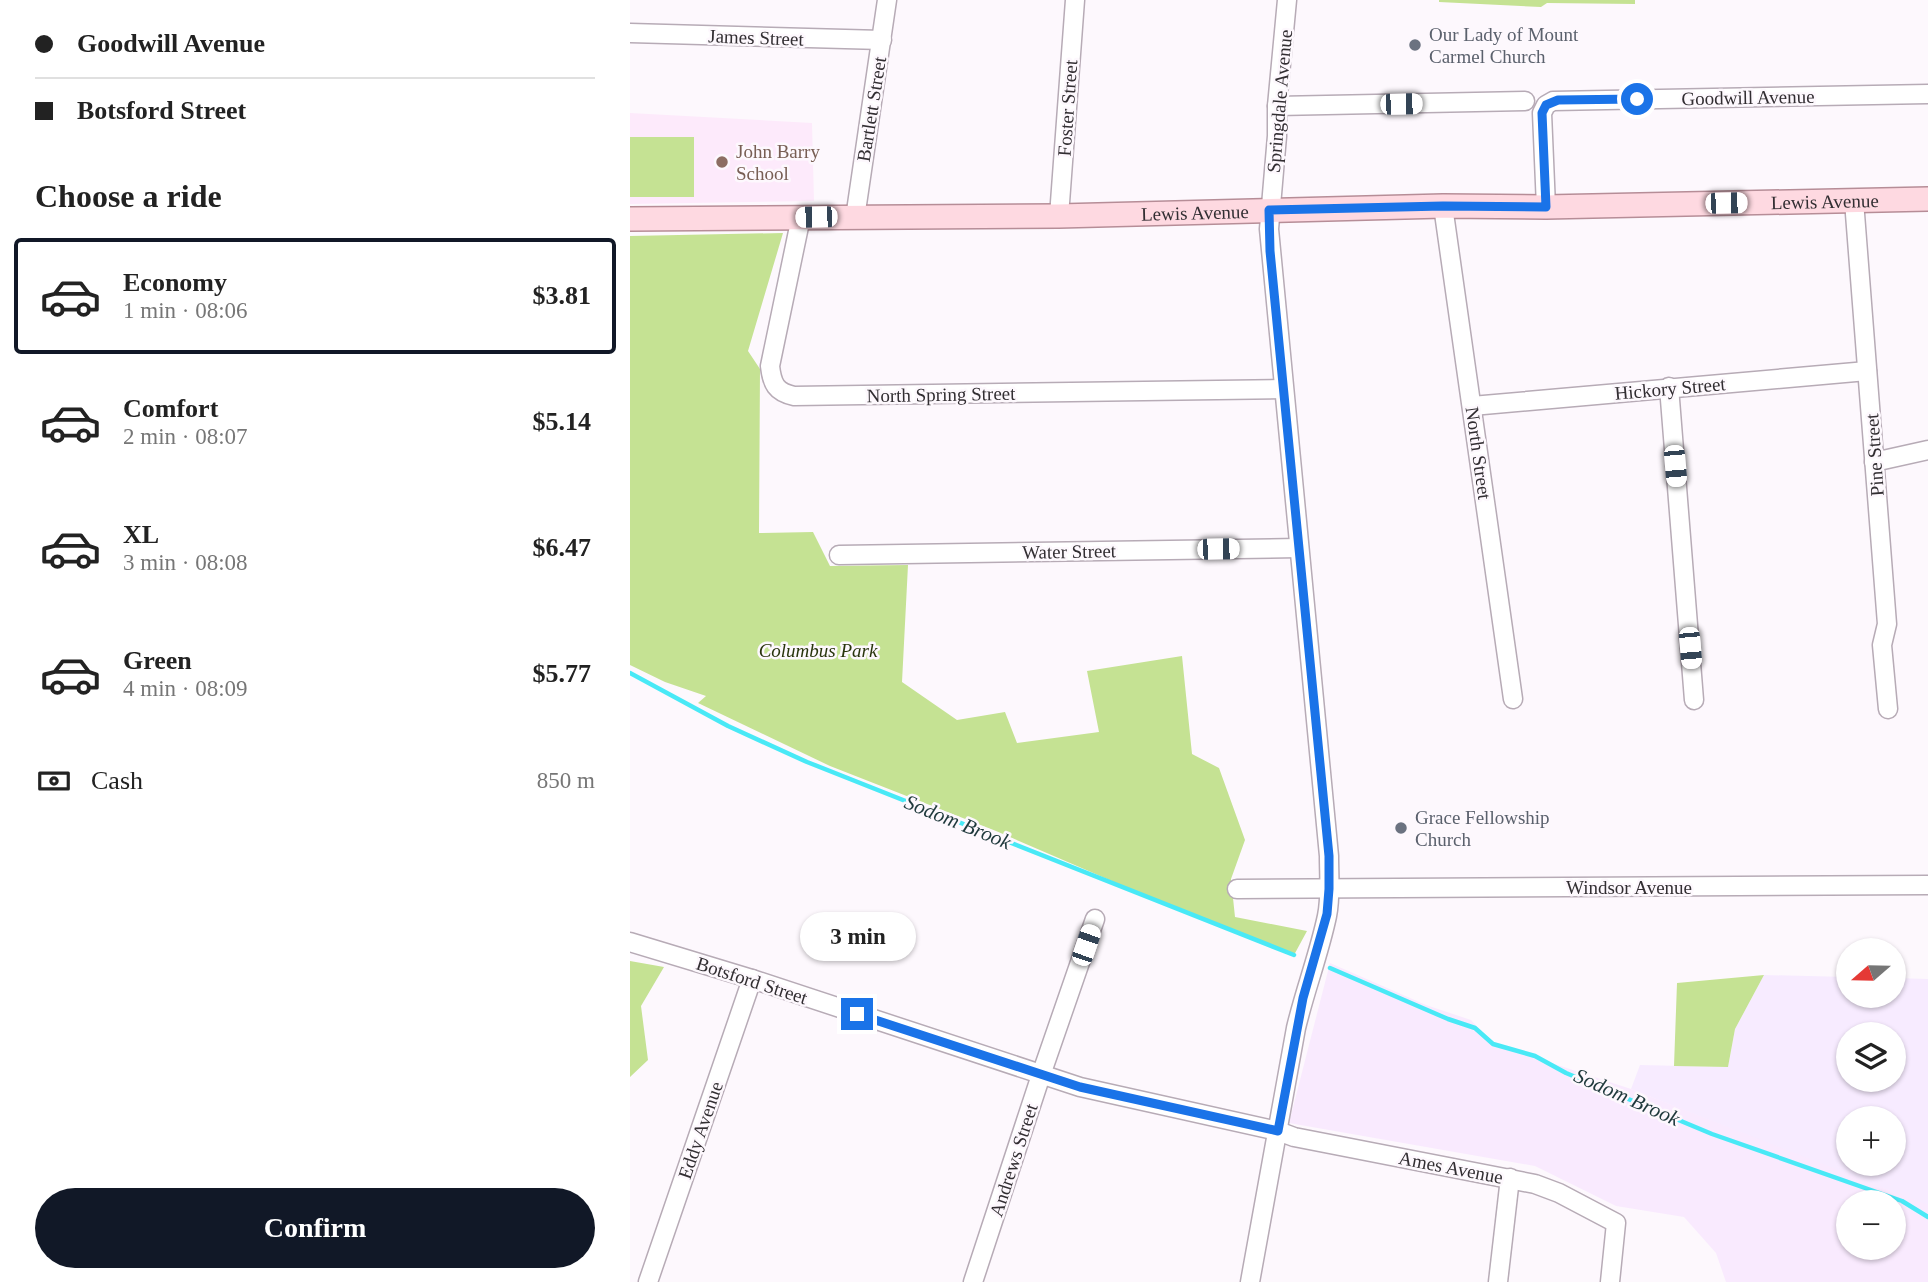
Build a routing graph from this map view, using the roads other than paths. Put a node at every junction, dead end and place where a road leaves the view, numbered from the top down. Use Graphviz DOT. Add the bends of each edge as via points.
graph roads {
  1 [pos="887,0"];
  2 [pos="1075,0"];
  3 [pos="1287,0"];
  4 [pos="630,33"];
  5 [pos="882,40"];
  6 [pos="1928,94"];
  7 [pos="1525,101"];
  8 [pos="1277,106"];
  9 [pos="1928,200"];
  10 [pos="1854,201"];
  11 [pos="1443,206"];
  12 [pos="1546,207"];
  13 [pos="1269,210"];
  14 [pos="1059,216"];
  15 [pos="801,217"];
  16 [pos="855,218"];
  17 [pos="630,219"];
  18 [pos="1867,370"];
  19 [pos="1669,387"];
  20 [pos="1283,389"];
  21 [pos="1472,406"];
  22 [pos="1928,450"];
  23 [pos="1874,462"];
  24 [pos="1299,548"];
  25 [pos="839,555"];
  26 [pos="1513,699"];
  27 [pos="1694,700"];
  28 [pos="1888,709"];
  29 [pos="1928,885"];
  30 [pos="1329,889"];
  31 [pos="1237,890"];
  32 [pos="1095,919"];
  33 [pos="630,942"];
  34 [pos="752,979"];
  35 [pos="1041,1075"];
  36 [pos="1278,1131"];
  37 [pos="1510,1178"];
  38 [pos="648,1282"];
  39 [pos="973,1282"];
  40 [pos="1250,1282"];
  41 [pos="1498,1282"];
  42 [pos="1610,1282"];
  1 -- 5 [label="street, Bartlett Street"];
  2 -- 14 [label="street, Foster Street"];
  3 -- 8 [label="street, Springdale Avenue"];
  4 -- 5 [label="street, James Street"];
  5 -- 16 [label="street, Bartlett Street"];
  6 -- 12 [label="street, Goodwill Avenue" via="1550,102 1542,113"];
  7 -- 8 [label="street"];
  8 -- 13 [label="street, Springdale Avenue"];
  9 -- 10 [label="main road, Lewis Avenue"];
  10 -- 12 [label="main road, Lewis Avenue"];
  10 -- 18 [label="street, Pine Street"];
  11 -- 12 [label="main road, Lewis Avenue"];
  11 -- 13 [label="main road, Lewis Avenue"];
  11 -- 21 [label="street, North Street"];
  13 -- 14 [label="main road, Lewis Avenue"];
  13 -- 20 [label="street, Springdale Avenue"];
  14 -- 16 [label="main road, Lewis Avenue"];
  15 -- 16 [label="main road, Lewis Avenue"];
  15 -- 17 [label="main road, Lewis Avenue"];
  15 -- 20 [label="street, North Spring Street" via="770,366 775,387 783,394"];
  18 -- 19 [label="street, Hickory Street"];
  18 -- 23 [label="street, Pine Street"];
  19 -- 21 [label="street, Hickory Street"];
  19 -- 27 [label="street"];
  20 -- 24 [label="street, Springdale Avenue"];
  21 -- 26 [label="street, North Street"];
  22 -- 23 [label="street"];
  23 -- 28 [label="street, Pine Street" via="1887,624 1882,645"];
  24 -- 25 [label="street, Water Street"];
  24 -- 30 [label="street, Springdale Avenue"];
  29 -- 30 [label="street, Windsor Avenue"];
  30 -- 31 [label="street, Windsor Avenue"];
  30 -- 36 [label="street, Springdale Avenue" via="1327,914 1298,1018"];
  32 -- 35 [label="street, Andrews Street"];
  33 -- 34 [label="street, Botsford Street"];
  34 -- 35 [label="street, Botsford Street"];
  34 -- 38 [label="street, Eddy Avenue"];
  35 -- 36 [label="street, Botsford Street"];
  35 -- 39 [label="street, Andrews Street"];
  36 -- 37 [label="street, Ames Avenue"];
  36 -- 40 [label="street, Springdale Avenue"];
  37 -- 41 [label="street"];
  37 -- 42 [label="street, Ames Avenue" via="1559,1193 1616,1223"];
}
